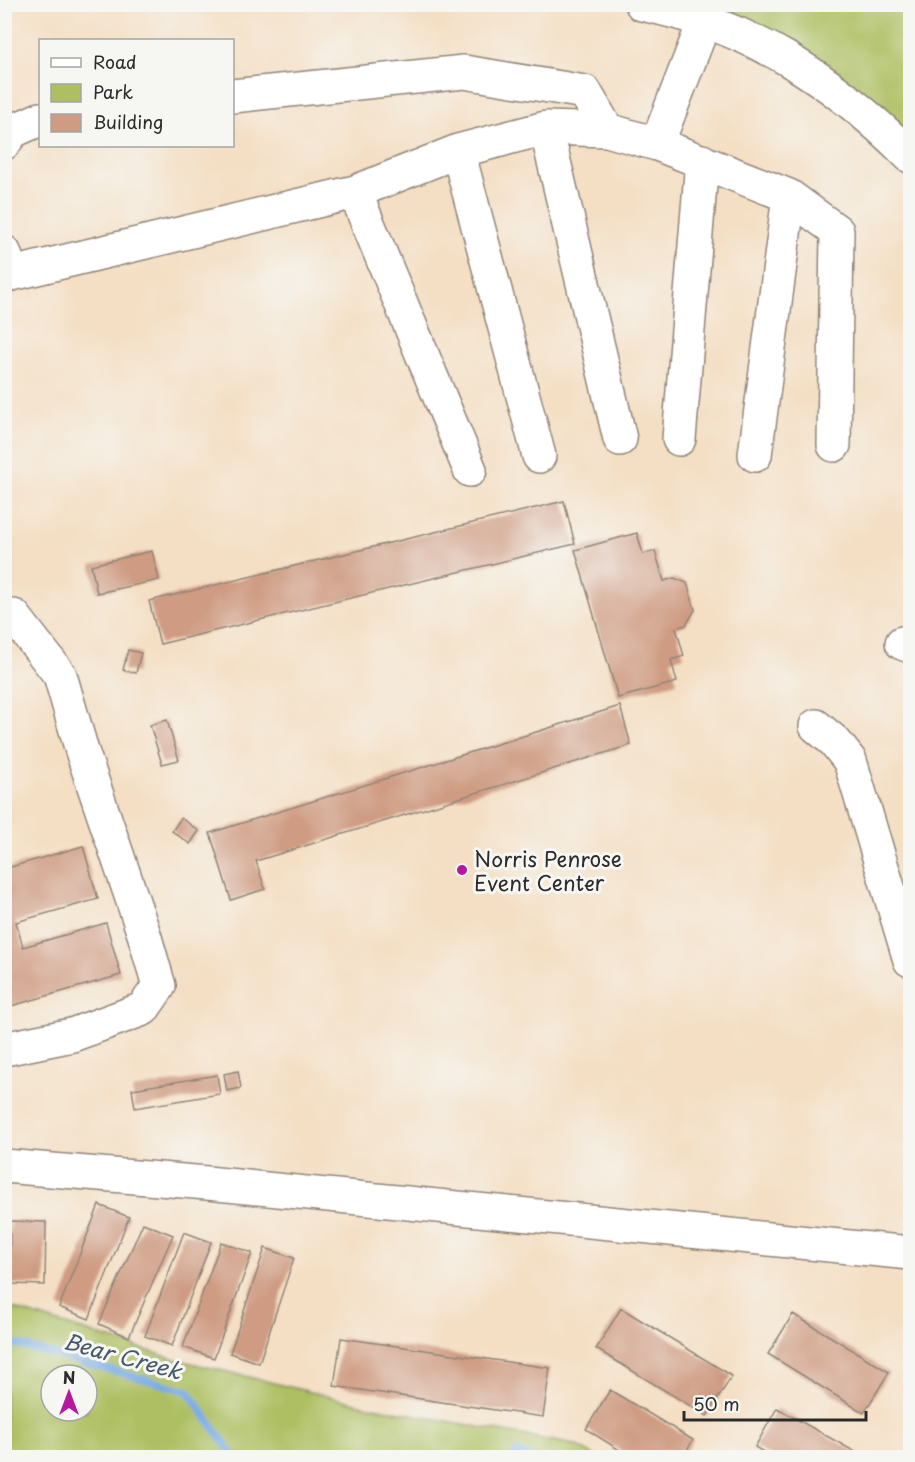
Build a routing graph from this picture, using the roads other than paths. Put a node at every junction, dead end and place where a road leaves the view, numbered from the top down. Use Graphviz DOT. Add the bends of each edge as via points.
graph roads {
  1 [pos="642,4"];
  2 [pos="705,20"];
  3 [pos="234,96"];
  4 [pos="39,119"];
  5 [pos="546,128"];
  6 [pos="607,129"];
  7 [pos="4,143"];
  8 [pos="657,144"];
  9 [pos="458,151"];
  10 [pos="910,156"];
  11 [pos="702,161"];
  12 [pos="355,192"];
  13 [pos="789,196"];
  14 [pos="4,252"];
  15 [pos="621,439"];
  16 [pos="679,439"];
  17 [pos="834,445"];
  18 [pos="756,455"];
  19 [pos="539,456"];
  20 [pos="470,470"];
  21 [pos="14,615"];
  22 [pos="816,726"];
  23 [pos="910,960"];
  24 [pos="4,1049"];
  25 [pos="4,1166"];
  26 [pos="910,1253"];
  1 -- 2 [label="street"];
  2 -- 8 [label="street"];
  2 -- 10 [label="street" via="746,35 808,70 873,119"];
  3 -- 6 [label="street" via="464,72 585,93"];
  4 -- 7 [label="street" via="13,131"];
  5 -- 6 [label="street"];
  5 -- 9 [label="street"];
  5 -- 15 [label="street"];
  6 -- 8 [label="street"];
  8 -- 11 [label="street"];
  9 -- 12 [label="street"];
  9 -- 19 [label="street"];
  11 -- 13 [label="street"];
  11 -- 16 [label="street"];
  12 -- 14 [label="street" via="12,274"];
  12 -- 20 [label="street"];
  13 -- 17 [label="street" via="837,231"];
  13 -- 18 [label="street"];
  21 -- 24 [label="street" via="60,675 159,986 143,1009 72,1035"];
  22 -- 23 [label="street" via="850,761"];
  25 -- 26 [label="street"];
}
